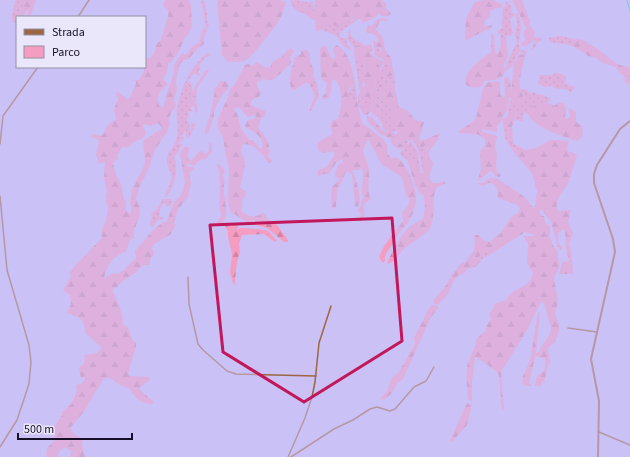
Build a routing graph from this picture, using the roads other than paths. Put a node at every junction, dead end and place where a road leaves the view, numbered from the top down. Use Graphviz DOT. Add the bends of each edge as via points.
graph roads {
  1 [pos="89,0"];
  2 [pos="79,16"];
  3 [pos="37,68"];
  4 [pos="1,120"];
  5 [pos="630,121"];
  6 [pos="0,144"];
  7 [pos="0,196"];
  8 [pos="188,277"];
  9 [pos="331,306"];
  10 [pos="568,328"];
  11 [pos="597,332"];
  12 [pos="434,367"];
  13 [pos="316,376"];
  14 [pos="599,432"];
  15 [pos="630,445"];
  16 [pos="0,447"];
  17 [pos="289,457"];
  18 [pos="598,457"];
  1 -- 2 [label="street"];
  3 -- 4 [label="street"];
  4 -- 6 [label="street"];
  5 -- 11 [label="street" via="619,131 594,175 616,252"];
  7 -- 16 [label="street" via="7,270 29,346 31,362 30,380 18,420"];
  8 -- 13 [label="street" via="189,304 198,344 227,371 238,374"];
  9 -- 13 [label="street" via="319,343"];
  10 -- 11 [label="street"];
  11 -- 14 [label="street" via="591,360 599,400"];
  12 -- 17 [label="street" via="427,380 414,387 396,409 390,411 378,407 371,408"];
  13 -- 17 [label="street" via="308,407"];
  14 -- 15 [label="street"];
  14 -- 18 [label="street"];
}
